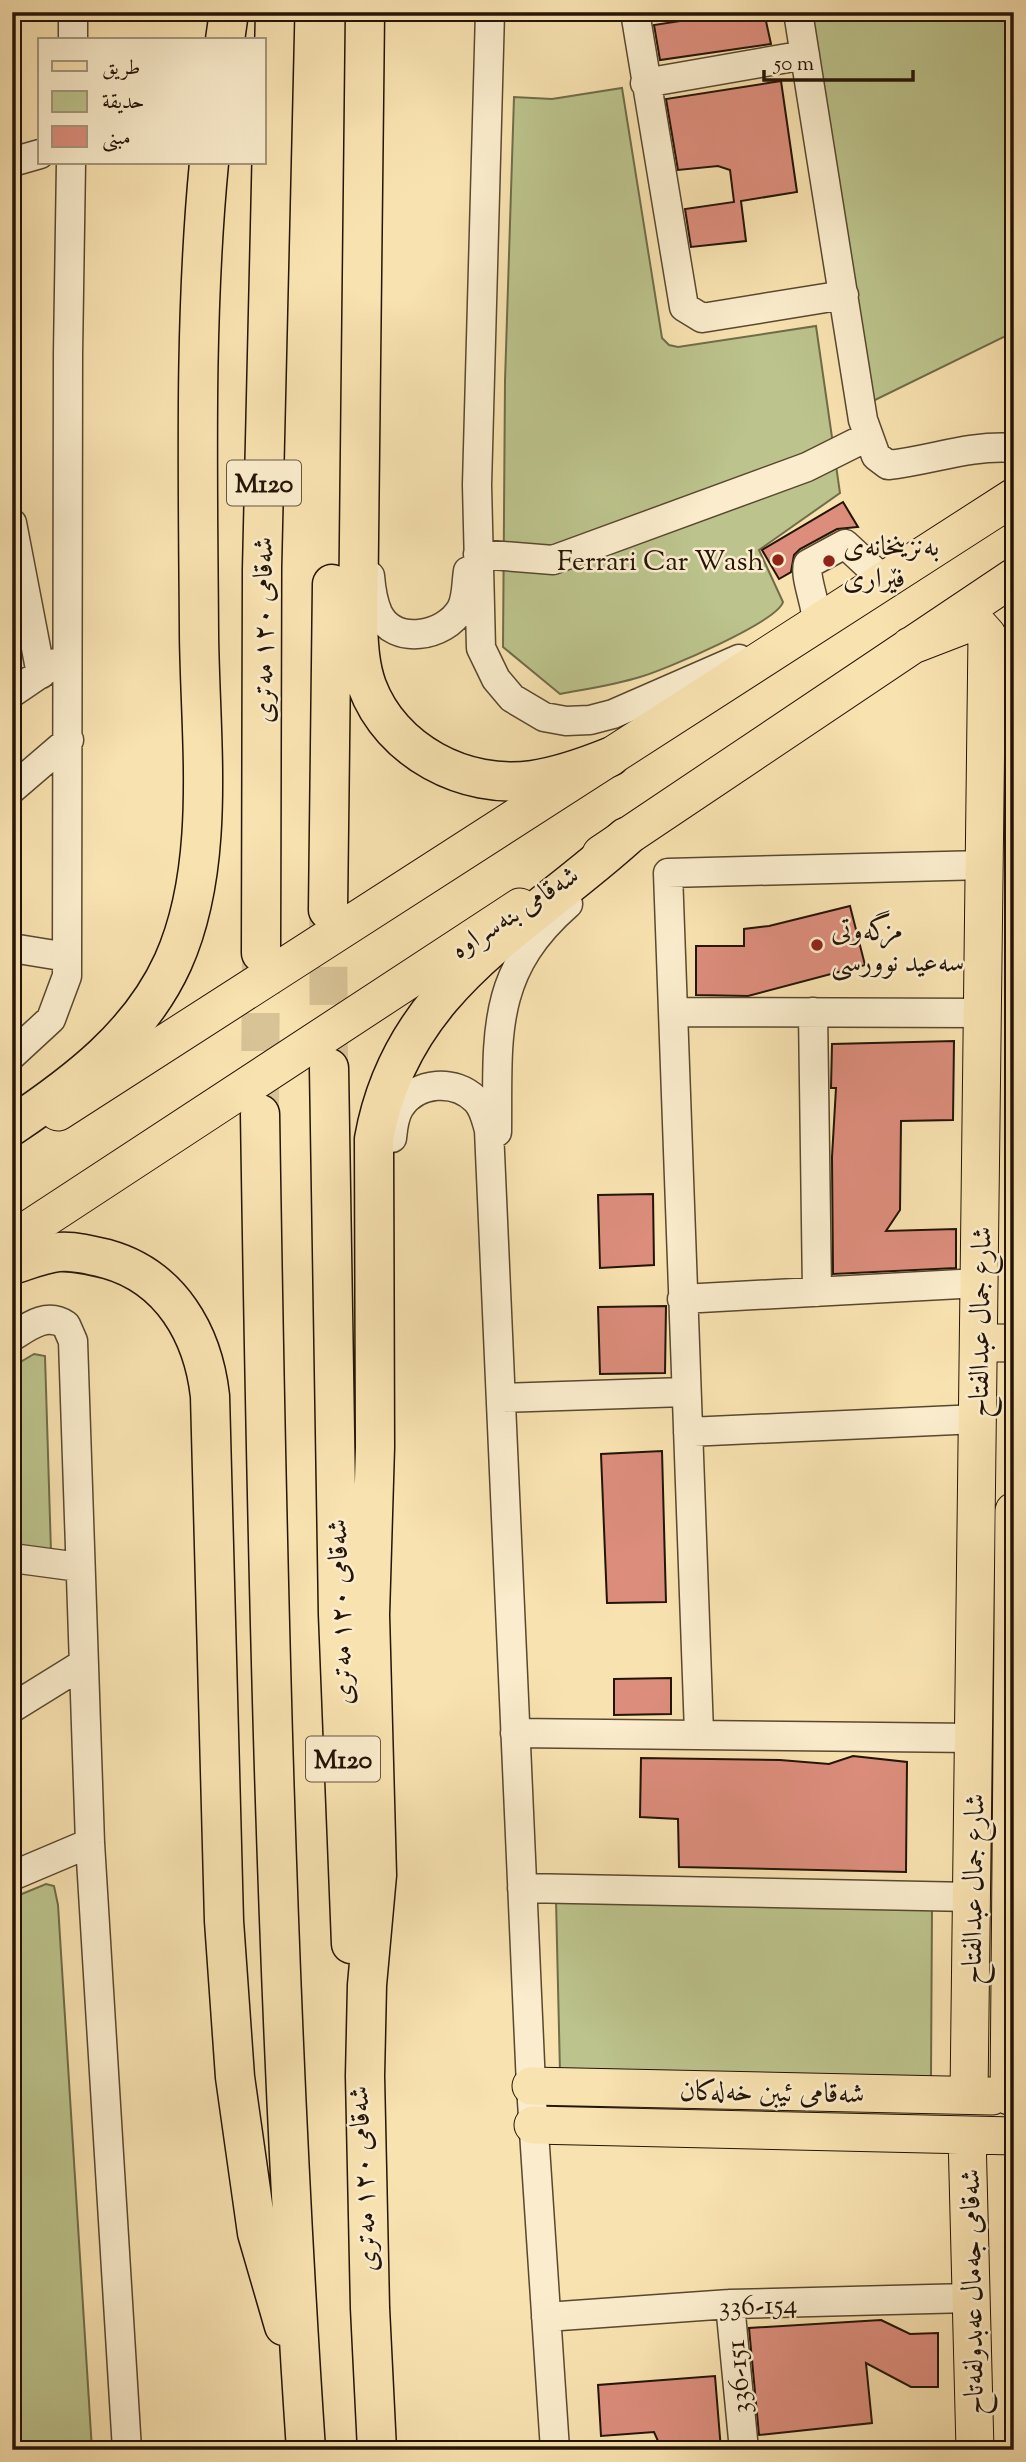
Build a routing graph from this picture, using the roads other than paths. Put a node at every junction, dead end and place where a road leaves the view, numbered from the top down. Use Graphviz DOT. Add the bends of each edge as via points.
graph roads {
  1 [pos="73,12"];
  2 [pos="229,12"];
  3 [pos="275,12"];
  4 [pos="345,12"];
  5 [pos="366,12"];
  6 [pos="490,12"];
  7 [pos="635,12"];
  8 [pos="799,12"];
  9 [pos="73,38"];
  10 [pos="225,38"];
  11 [pos="805,55"];
  12 [pos="645,83"];
  13 [pos="38,155"];
  14 [pos="12,162"];
  15 [pos="71,164"];
  16 [pos="209,164"];
  17 [pos="844,295"];
  18 [pos="867,437"];
  19 [pos="1014,448"];
  20 [pos="358,452"];
  21 [pos="477,485"];
  22 [pos="1014,497"];
  23 [pos="12,523"];
  24 [pos="478,554"];
  25 [pos="877,568"];
  26 [pos="1014,577"];
  27 [pos="809,620"];
  28 [pos="1000,625"];
  29 [pos="910,646"];
  30 [pos="69,654"];
  31 [pos="41,674"];
  32 [pos="12,693"];
  33 [pos="69,740"];
  34 [pos="610,757"];
  35 [pos="708,783"];
  36 [pos="12,789"];
  37 [pos="626,837"];
  38 [pos="985,865"];
  39 [pos="328,911"];
  40 [pos="12,948"];
  41 [pos="261,953"];
  42 [pos="67,957"];
  43 [pos="673,1012"];
  44 [pos="813,1012"];
  45 [pos="983,1013"];
  46 [pos="12,1055"];
  47 [pos="329,1068"];
  48 [pos="260,1114"];
  49 [pos="12,1126"];
  50 [pos="12,1141"];
  51 [pos="12,1240"];
  52 [pos="495,1240"];
  53 [pos="12,1265"];
  54 [pos="979,1283"];
  55 [pos="817,1292"];
  56 [pos="682,1299"];
  57 [pos="374,1336"];
  58 [pos="12,1337"];
  59 [pos="996,1343"];
  60 [pos="685,1392"];
  61 [pos="502,1398"];
  62 [pos="978,1419"];
  63 [pos="688,1432"];
  64 [pos="1014,1511"];
  65 [pos="12,1558"];
  66 [pos="79,1567"];
  67 [pos="1013,1661"];
  68 [pos="83,1664"];
  69 [pos="12,1709"];
  70 [pos="699,1732"];
  71 [pos="515,1733"];
  72 [pos="974,1738"];
  73 [pos="90,1843"];
  74 [pos="12,1876"];
  75 [pos="522,1888"];
  76 [pos="971,1898"];
  77 [pos="531,2086"];
  78 [pos="969,2095"];
  79 [pos="1011,2096"];
  80 [pos="533,2125"];
  81 [pos="967,2135"];
  82 [pos="1014,2136"];
  83 [pos="970,2298"];
  84 [pos="730,2304"];
  85 [pos="546,2317"];
  86 [pos="302,2392"];
  87 [pos="127,2450"];
  88 [pos="306,2450"];
  89 [pos="377,2450"];
  90 [pos="555,2450"];
  91 [pos="744,2450"];
  92 [pos="975,2450"];
  1 -- 9 [label="street"];
  2 -- 10 [label="highway"];
  3 -- 41 [label="highway, شەقامی ١٢٠ مەتری / M120" via="262,569"];
  4 -- 39 [label="highway, M120"];
  5 -- 20 [label="highway"];
  6 -- 21 [label="street"];
  7 -- 12 [label="street"];
  8 -- 11 [label="street"];
  11 -- 12 [label="street"];
  11 -- 17 [label="street"];
  12 -- 17 [label="street" via="684,307 702,318"];
  13 -- 14 [label="street"];
  15 -- 30 [label="street"];
  16 -- 49 [label="highway" via="202,254 198,480 202,817 197,884 172,965 138,1018 89,1071"];
  17 -- 18 [label="street"];
  18 -- 19 [label="street" via="876,456 888,465 968,447"];
  18 -- 24 [label="street" via="807,467 553,561"];
  20 -- 21 [label="street" via="372,591 378,614 397,631 427,634 461,608"];
  20 -- 34 [label="highway" via="360,662 367,686 391,726 433,761 474,777 529,781"];
  21 -- 24 [label="street"];
  22 -- 25 [label="main road"];
  23 -- 31 [label="street"];
  24 -- 27 [label="street" via="481,649 512,698 544,717 574,721 613,714 747,655"];
  25 -- 27 [label="main road"];
  25 -- 27 [label="street" via="845,544 808,564"];
  26 -- 29 [label="main road, شەقامی بنەسراوە"];
  27 -- 34 [label="main road"];
  28 -- 29 [label="main road, شارع جمال عبدالفتاح" via="967,624"];
  28 -- 38 [label="main road, شارع جمال عبدالفتاح" via="988,648"];
  29 -- 35 [label="main road, شەقامی بنەسراوە"];
  30 -- 31 [label="street"];
  30 -- 33 [label="street"];
  31 -- 32 [label="street"];
  33 -- 36 [label="street"];
  33 -- 42 [label="street"];
  34 -- 50 [label="main road"];
  35 -- 37 [label="main road, شەقامی بنەسراوە"];
  35 -- 52 [label="street" via="558,913 519,963 502,1007 498,1037"];
  37 -- 51 [label="main road, شەقامی بنەسراوە"];
  37 -- 57 [label="highway" via="452,984 424,1017 395,1068 374,1139"];
  38 -- 43 [label="street" via="668,873"];
  38 -- 45 [label="main road, شارع جمال عبدالفتاح"];
  40 -- 42 [label="street"];
  42 -- 46 [label="street" via="67,976 51,1019"];
  43 -- 44 [label="street"];
  43 -- 56 [label="street"];
  44 -- 45 [label="street"];
  44 -- 55 [label="street"];
  45 -- 54 [label="main road, شارع جمال عبدالفتاح"];
  47 -- 89 [label="highway, شەقامی ١٢٠ مەتری / M120" via="346,1855"];
  48 -- 86 [label="highway, M120" via="268,1583"];
  52 -- 57 [label="street" via="484,1111 478,1101 453,1087 436,1085 415,1093 400,1107 393,1131"];
  52 -- 61 [label="street"];
  53 -- 86 [label="highway" via="60,1252 118,1262 167,1294 182,1312 203,1356 210,1396 223,1907 234,2077 257,2233"];
  54 -- 55 [label="street"];
  54 -- 59 [label="main road, شارع جمال عبدالفتاح"];
  55 -- 56 [label="street"];
  56 -- 60 [label="street"];
  57 -- 89 [label="highway" via="370,1615 377,1875 367,1985 366,2076"];
  58 -- 66 [label="street" via="50,1319 60,1321 71,1332"];
  59 -- 62 [label="main road, شارع جمال عبدالفتاح"];
  60 -- 61 [label="street"];
  60 -- 63 [label="street"];
  61 -- 71 [label="street"];
  62 -- 63 [label="street"];
  62 -- 72 [label="main road, شارع جمال عبدالفتاح"];
  63 -- 70 [label="street"];
  64 -- 67 [label="main road, شارع جمال عبدالفتاح"];
  65 -- 66 [label="street"];
  66 -- 68 [label="street"];
  67 -- 79 [label="main road, شارع جمال عبدالفتاح"];
  68 -- 69 [label="street"];
  68 -- 73 [label="street"];
  70 -- 71 [label="street"];
  70 -- 72 [label="street"];
  71 -- 75 [label="street"];
  72 -- 76 [label="main road, شارع جمال عبدالفتاح"];
  73 -- 74 [label="street"];
  73 -- 87 [label="street"];
  75 -- 76 [label="street"];
  75 -- 77 [label="street"];
  76 -- 78 [label="main road, شارع جمال عبدالفتاح"];
  77 -- 78 [label="main road, شەقامی ئیبن خەلەکان"];
  77 -- 80 [label="street"];
  78 -- 79 [label="main road, شەقامی ئیبن خەلەکان"];
  80 -- 81 [label="main road, شەقامی ئیبن خەلەکان"];
  80 -- 85 [label="street"];
  81 -- 82 [label="main road, شەقامی ئیبن خەلەکان"];
  81 -- 83 [label="main road, شەقامی جەمال عەبدولفەتاح"];
  83 -- 84 [label="street, 336-154"];
  83 -- 92 [label="main road, شەقامی جەمال عەبدولفەتاح"];
  84 -- 85 [label="street, 336-154"];
  84 -- 91 [label="street, 336-151"];
  85 -- 90 [label="street"];
  86 -- 88 [label="highway, M120"];
}
